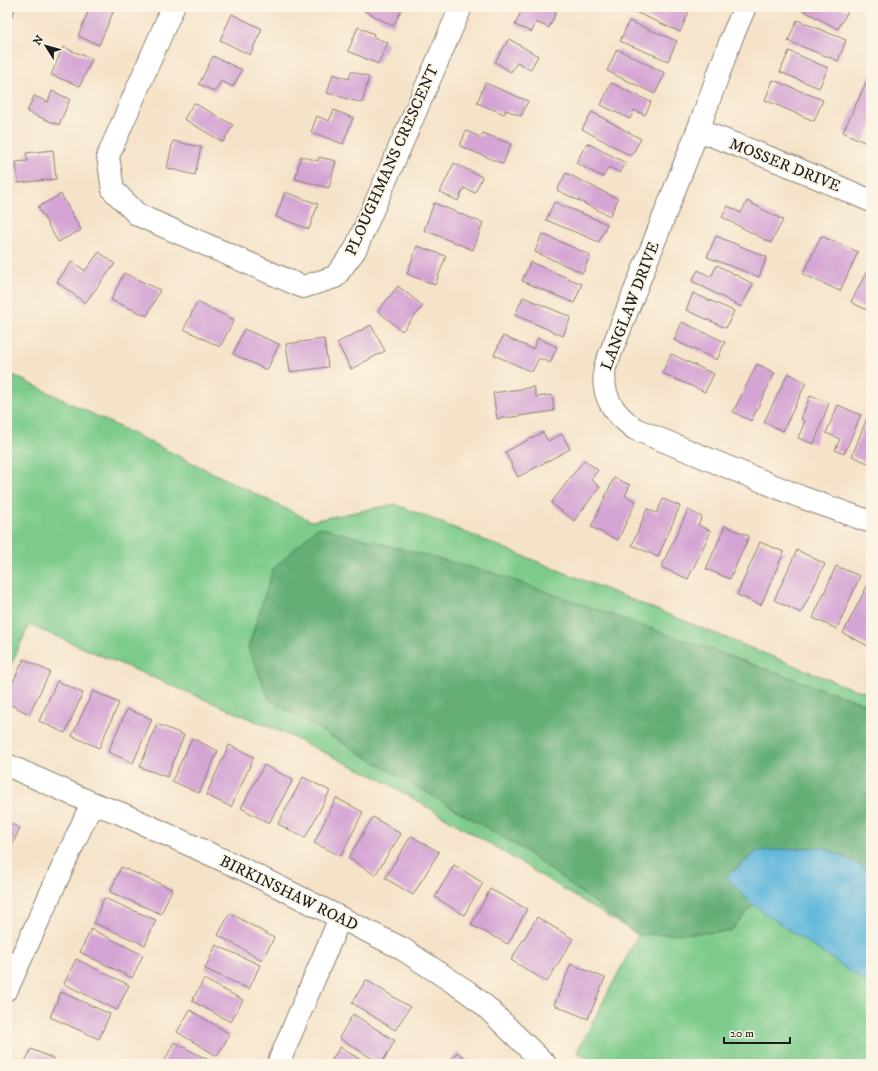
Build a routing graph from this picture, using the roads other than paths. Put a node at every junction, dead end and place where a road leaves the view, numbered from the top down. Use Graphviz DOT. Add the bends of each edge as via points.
graph roads {
  1 [pos="173,7"];
  2 [pos="461,7"];
  3 [pos="745,7"];
  4 [pos="698,130"];
  5 [pos="871,202"];
  6 [pos="871,522"];
  7 [pos="7,765"];
  8 [pos="92,803"];
  9 [pos="340,918"];
  10 [pos="7,989"];
  11 [pos="278,1064"];
  12 [pos="545,1064"];
  1 -- 2 [label="street, PLOUGHMANS CRESCENT" via="108,156 113,190 138,215 303,287 335,276 355,250"];
  3 -- 4 [label="street, LANGLAW DRIVE"];
  4 -- 5 [label="street, MOSSER DRIVE" via="793,167"];
  4 -- 6 [label="street, LANGLAW DRIVE" via="605,366 603,379 610,404 617,414 635,429 802,497"];
  7 -- 8 [label="street, BIRKINSHAW ROAD"];
  8 -- 9 [label="street, BIRKINSHAW ROAD" via="120,812 248,871"];
  8 -- 10 [label="street"];
  9 -- 11 [label="street"];
  9 -- 12 [label="street, BIRKINSHAW ROAD" via="401,948 468,992"];
}
